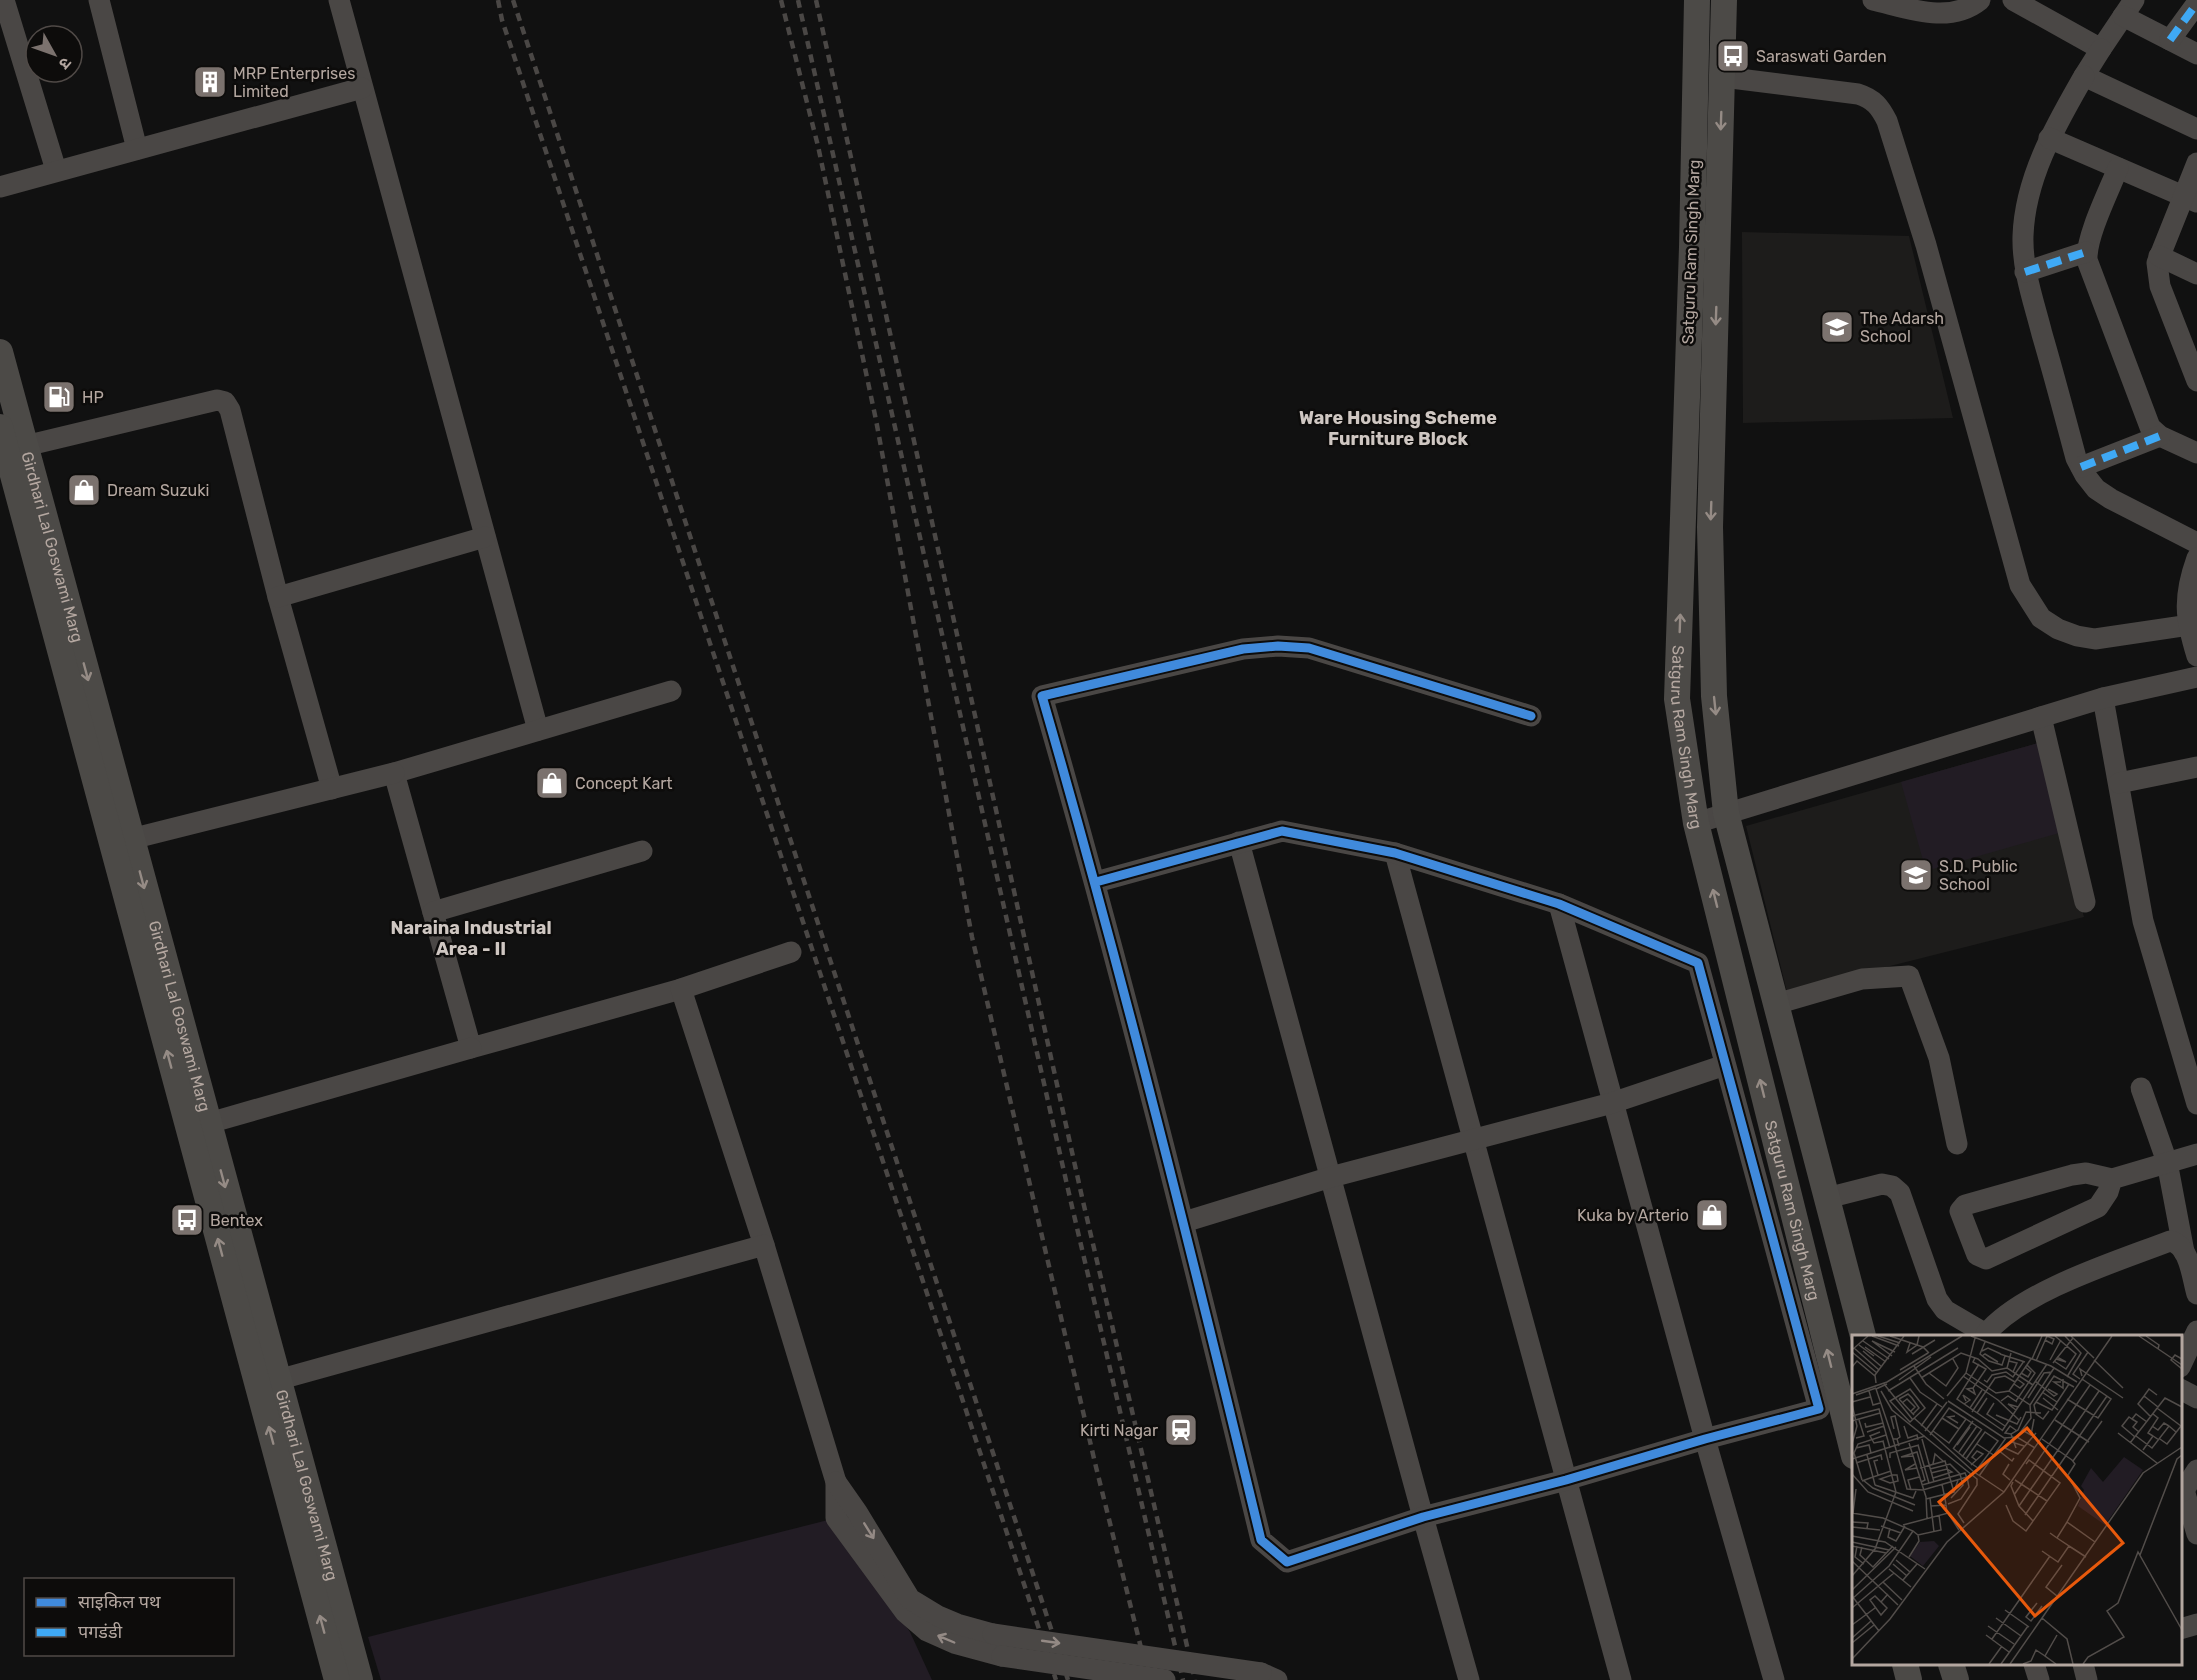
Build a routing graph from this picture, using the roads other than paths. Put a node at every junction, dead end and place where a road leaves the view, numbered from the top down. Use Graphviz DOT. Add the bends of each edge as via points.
graph roads {
  1 [pos="4,0"];
  2 [pos="99,0"];
  3 [pos="339,0"];
  4 [pos="1697,0"];
  5 [pos="1724,0"];
  6 [pos="1873,0"];
  7 [pos="1980,0"];
  8 [pos="2013,0"];
  9 [pos="2197,3"];
  10 [pos="2128,8"];
  11 [pos="2170,40"];
  12 [pos="2101,49"];
  13 [pos="2197,54"];
  14 [pos="2084,76"];
  15 [pos="1723,77"];
  16 [pos="362,88"];
  17 [pos="2197,129"];
  18 [pos="2049,138"];
  19 [pos="137,149"];
  20 [pos="2197,163"];
  21 [pos="2118,168"];
  22 [pos="56,170"];
  23 [pos="0,187"];
  24 [pos="2190,199"];
  25 [pos="2086,252"];
  26 [pos="2159,256"];
  27 [pos="2025,272"];
  28 [pos="2197,274"];
  29 [pos="0,352"];
  30 [pos="2197,381"];
  31 [pos="12,434"];
  32 [pos="2160,436"];
  33 [pos="2197,453"];
  34 [pos="2081,467"];
  35 [pos="485,537"];
  36 [pos="2197,543"];
  37 [pos="2197,558"];
  38 [pos="278,597"];
  39 [pos="2192,625"];
  40 [pos="2197,656"];
  41 [pos="2197,677"];
  42 [pos="671,691"];
  43 [pos="2103,698"];
  44 [pos="1531,716"];
  45 [pos="2041,717"];
  46 [pos="538,730"];
  47 [pos="2197,767"];
  48 [pos="394,773"];
  49 [pos="2119,783"];
  50 [pos="332,789"];
  51 [pos="1726,813"];
  52 [pos="1696,823"];
  53 [pos="131,839"];
  54 [pos="1239,842"];
  55 [pos="642,851"];
  56 [pos="1395,853"];
  57 [pos="1096,882"];
  58 [pos="2085,902"];
  59 [pos="1559,904"];
  60 [pos="433,912"];
  61 [pos="791,952"];
  62 [pos="681,989"];
  63 [pos="1776,1004"];
  64 [pos="471,1048"];
  65 [pos="2190,1059"];
  66 [pos="1725,1065"];
  67 [pos="2140,1088"];
  68 [pos="1612,1103"];
  69 [pos="2197,1104"];
  70 [pos="198,1126"];
  71 [pos="1472,1139"];
  72 [pos="1957,1144"];
  73 [pos="2197,1154"];
  74 [pos="2167,1162"];
  75 [pos="1331,1177"];
  76 [pos="2112,1179"];
  77 [pos="1827,1198"];
  78 [pos="1184,1222"];
  79 [pos="764,1245"];
  80 [pos="2184,1252"];
  81 [pos="2197,1294"];
  82 [pos="2197,1331"];
  83 [pos="1863,1335"];
  84 [pos="1986,1335"];
  85 [pos="2182,1365"];
  86 [pos="268,1383"];
  87 [pos="2182,1390"];
  88 [pos="2197,1398"];
  89 [pos="1830,1406"];
  90 [pos="1705,1439"];
  91 [pos="1852,1452"];
  92 [pos="2197,1470"];
  93 [pos="1566,1480"];
  94 [pos="836,1482"];
  95 [pos="2182,1491"];
  96 [pos="1423,1517"];
  97 [pos="2197,1534"];
  98 [pos="2197,1624"];
  99 [pos="2182,1629"];
  100 [pos="1905,1665"];
  101 [pos="1951,1665"];
  102 [pos="2034,1665"];
  103 [pos="2083,1665"];
  104 [pos="1269,1676"];
  105 [pos="337,1680"];
  106 [pos="360,1680"];
  107 [pos="1165,1680"];
  108 [pos="1469,1680"];
  109 [pos="1621,1680"];
  110 [pos="1774,1680"];
  111 [pos="1909,1680"];
  112 [pos="1956,1680"];
  113 [pos="2039,1680"];
  114 [pos="2086,1680"];
  1 -- 22 [label="street"];
  2 -- 19 [label="street"];
  3 -- 16 [label="street"];
  52 -- 4 [label="main road, Satguru Ram Singh Marg, one-way" via="1677,699"];
  5 -- 15 [label="main road, Satguru Ram Singh Marg"];
  6 -- 7 [label="street" via="1938,14 1960,12"];
  8 -- 12 [label="street"];
  9 -- 11 [label="street"];
  10 -- 11 [label="street"];
  10 -- 12 [label="street"];
  11 -- 13 [label="street"];
  12 -- 14 [label="street"];
  14 -- 17 [label="street"];
  14 -- 18 [label="street"];
  15 -- 39 [label="street" via="1858,94 1879,106 1926,245 2020,585 2041,618 2058,629 2095,639"];
  15 -- 51 [label="main road, Satguru Ram Singh Marg, one-way" via="1710,527 1714,696"];
  16 -- 19 [label="street"];
  16 -- 35 [label="street"];
  18 -- 21 [label="street"];
  18 -- 27 [label="street" via="2027,205 2023,236"];
  19 -- 22 [label="street"];
  20 -- 24 [label="street"];
  21 -- 24 [label="street"];
  21 -- 25 [label="street"];
  22 -- 23 [label="street"];
  24 -- 26 [label="street"];
  25 -- 27 [label="street"];
  25 -- 32 [label="street" via="2150,427"];
  26 -- 28 [label="street"];
  26 -- 30 [label="street" via="2160,285"];
  27 -- 34 [label="street"];
  29 -- 31 [label="main road, Girdhari Lal Goswami Marg"];
  31 -- 38 [label="street" via="218,400 225,402"];
  31 -- 53 [label="main road, Girdhari Lal Goswami Marg, one-way"];
  70 -- 31 [label="main road, Girdhari Lal Goswami Marg, one-way"];
  32 -- 33 [label="street"];
  32 -- 34 [label="street"];
  34 -- 36 [label="street" via="2096,489 2111,499"];
  35 -- 38 [label="street"];
  35 -- 46 [label="street"];
  37 -- 39 [label="street" via="2187,589"];
  38 -- 50 [label="street"];
  39 -- 40 [label="street"];
  41 -- 43 [label="street"];
  42 -- 46 [label="street"];
  43 -- 45 [label="street"];
  43 -- 49 [label="street"];
  44 -- 57 [label="street" via="1309,648 1278,646 1243,649 1042,696"];
  45 -- 51 [label="street"];
  45 -- 58 [label="street"];
  46 -- 48 [label="street"];
  47 -- 49 [label="street"];
  48 -- 50 [label="street"];
  48 -- 60 [label="street"];
  49 -- 65 [label="street" via="2143,921"];
  50 -- 53 [label="street"];
  51 -- 52 [label="street"];
  51 -- 63 [label="main road, Satguru Ram Singh Marg"];
  89 -- 52 [label="main road, Satguru Ram Singh Marg, one-way"];
  53 -- 70 [label="main road, Girdhari Lal Goswami Marg, one-way"];
  54 -- 56 [label="street" via="1282,831"];
  54 -- 57 [label="street"];
  54 -- 75 [label="street"];
  55 -- 60 [label="street"];
  56 -- 59 [label="street"];
  56 -- 71 [label="street"];
  57 -- 78 [label="street"];
  59 -- 66 [label="street" via="1698,963"];
  59 -- 68 [label="street"];
  60 -- 64 [label="street"];
  61 -- 62 [label="street"];
  62 -- 64 [label="street"];
  62 -- 79 [label="street"];
  63 -- 72 [label="street" via="1862,979 1909,976 1939,1058"];
  63 -- 77 [label="main road, Satguru Ram Singh Marg"];
  64 -- 70 [label="street"];
  65 -- 69 [label="street"];
  66 -- 68 [label="street"];
  66 -- 89 [label="street"];
  67 -- 74 [label="street"];
  68 -- 71 [label="street"];
  68 -- 90 [label="street"];
  70 -- 86 [label="main road, Girdhari Lal Goswami Marg"];
  71 -- 75 [label="street"];
  71 -- 93 [label="street"];
  73 -- 74 [label="street"];
  74 -- 76 [label="street"];
  74 -- 80 [label="street"];
  75 -- 78 [label="street"];
  75 -- 96 [label="street"];
  76 -- 76 [label="street" via="2086,1173 2072,1175 1965,1205 1960,1211 1977,1255 1986,1259 2098,1207"];
  77 -- 83 [label="main road, Satguru Ram Singh Marg"];
  77 -- 84 [label="street" via="1882,1184 1892,1186 1900,1193 1937,1299 1945,1310"];
  78 -- 96 [label="street" via="1261,1540 1287,1562"];
  79 -- 86 [label="street"];
  79 -- 94 [label="street"];
  80 -- 81 [label="street"];
  80 -- 84 [label="street" via="2170,1241 2082,1275 2015,1308"];
  82 -- 85 [label="street"];
  105 -- 86 [label="main road, Girdhari Lal Goswami Marg, one-way"];
  86 -- 106 [label="main road, Girdhari Lal Goswami Marg"];
  87 -- 88 [label="street"];
  89 -- 90 [label="street"];
  89 -- 91 [label="main road, Satguru Ram Singh Marg"];
  90 -- 93 [label="street"];
  90 -- 110 [label="street"];
  92 -- 95 [label="street"];
  93 -- 96 [label="street"];
  93 -- 109 [label="street"];
  94 -- 104 [label="street, one-way, bridge" via="910,1599 938,1616 993,1634"];
  107 -- 94 [label="street, one-way, bridge" via="1002,1656 927,1631 905,1612 836,1518"];
  95 -- 97 [label="street"];
  96 -- 108 [label="street"];
  98 -- 99 [label="street"];
  100 -- 111 [label="main road"];
  101 -- 112 [label="main road"];
  102 -- 113 [label="street"];
  103 -- 114 [label="street"];
}
